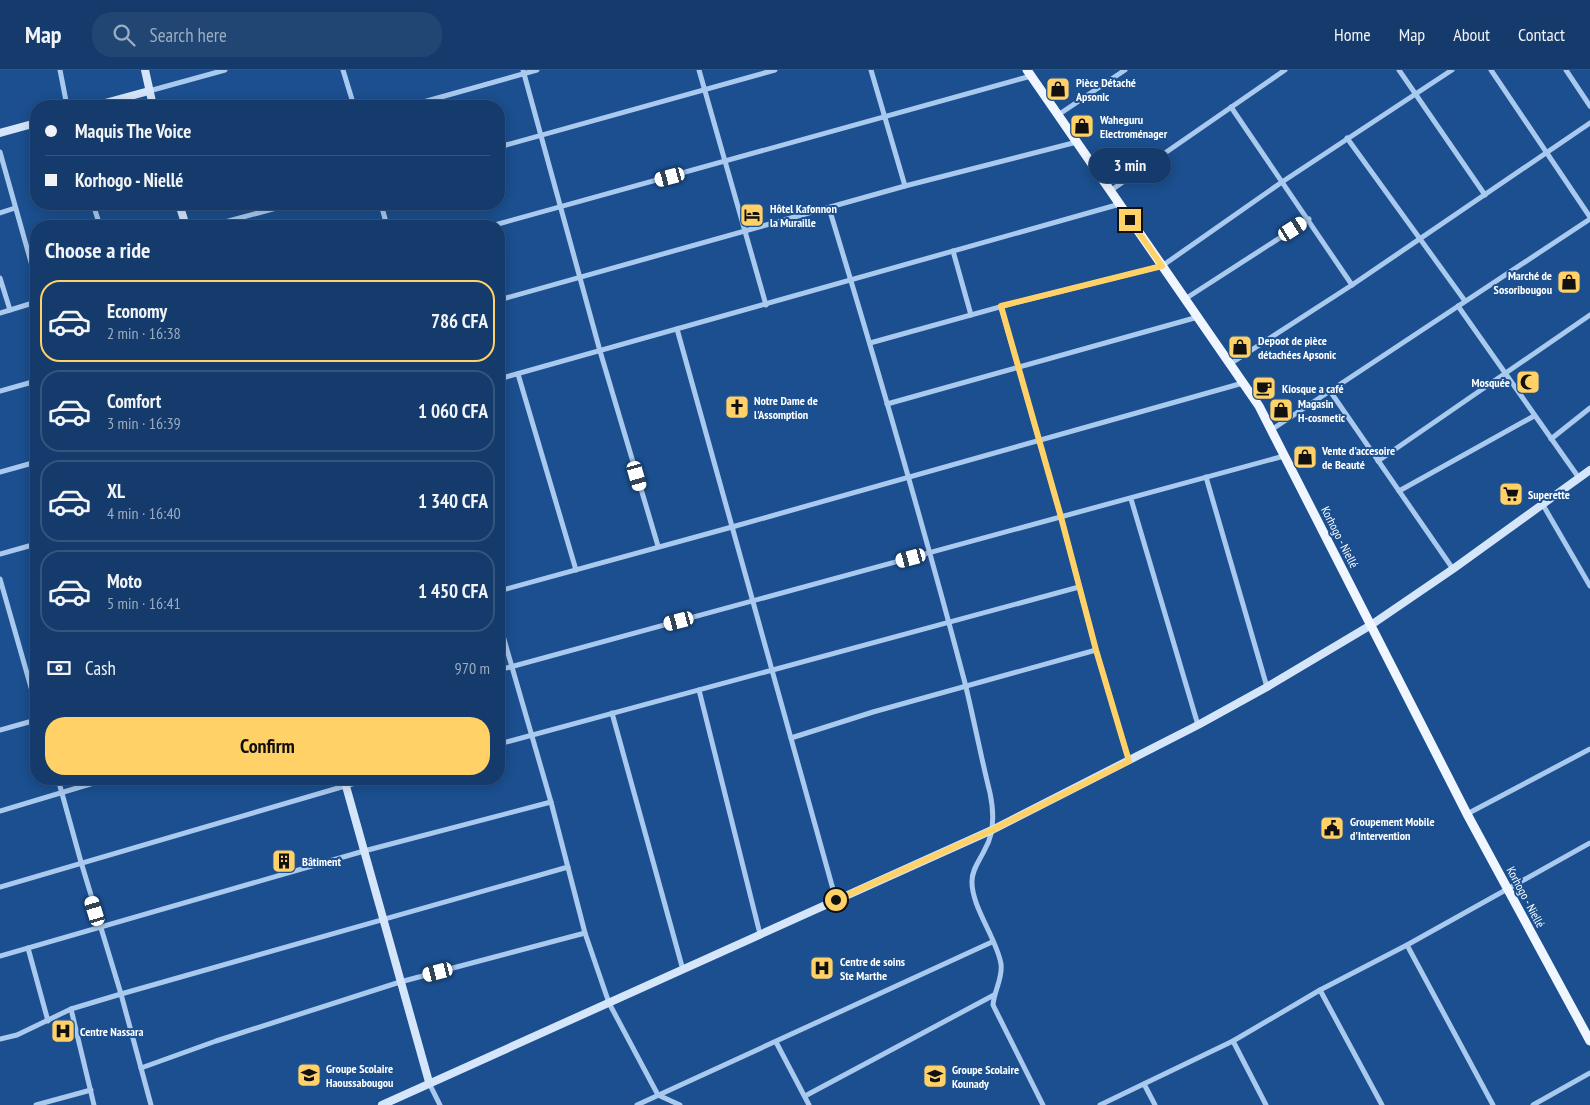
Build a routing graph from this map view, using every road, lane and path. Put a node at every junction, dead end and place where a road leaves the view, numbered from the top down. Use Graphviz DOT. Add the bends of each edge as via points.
graph roads {
  1 [pos="60,70"];
  2 [pos="144,70"];
  3 [pos="225,70"];
  4 [pos="343,70"];
  5 [pos="536,70"];
  6 [pos="699,70"];
  7 [pos="775,70"];
  8 [pos="871,70"];
  9 [pos="1125,70"];
  10 [pos="1285,70"];
  11 [pos="1399,70"];
  12 [pos="1452,70"];
  13 [pos="1491,70"];
  14 [pos="1566,70"];
  15 [pos="524,72"];
  16 [pos="1029,73"];
  17 [pos="705,90"];
  18 [pos="149,91"];
  19 [pos="1414,94"];
  20 [pos="66,100"];
  21 [pos="116,100"];
  22 [pos="151,100"];
  23 [pos="352,100"];
  24 [pos="429,100"];
  25 [pos="1590,106"];
  26 [pos="1231,107"];
  27 [pos="1058,115"];
  28 [pos="884,117"];
  29 [pos="1590,122"];
  30 [pos="30,125"];
  31 [pos="0,133"];
  32 [pos="542,135"];
  33 [pos="1347,138"];
  34 [pos="1077,142"];
  35 [pos="505,145"];
  36 [pos="0,152"];
  37 [pos="1547,152"];
  38 [pos="724,162"];
  39 [pos="1282,182"];
  40 [pos="905,186"];
  41 [pos="1110,191"];
  42 [pos="1485,195"];
  43 [pos="1120,204"];
  44 [pos="561,207"];
  45 [pos="15,208"];
  46 [pos="829,208"];
  47 [pos="269,210"];
  48 [pos="0,213"];
  49 [pos="1590,218"];
  50 [pos="1309,219"];
  51 [pos="232,220"];
  52 [pos="505,222"];
  53 [pos="744,231"];
  54 [pos="1420,239"];
  55 [pos="953,252"];
  56 [pos="30,259"];
  57 [pos="1162,266"];
  58 [pos="579,276"];
  59 [pos="0,278"];
  60 [pos="851,280"];
  61 [pos="1352,285"];
  62 [pos="505,298"];
  63 [pos="1185,299"];
  64 [pos="1465,301"];
  65 [pos="30,304"];
  66 [pos="766,305"];
  67 [pos="1001,306"];
  68 [pos="1458,306"];
  69 [pos="10,310"];
  70 [pos="0,313"];
  71 [pos="971,315"];
  72 [pos="1590,315"];
  73 [pos="1198,318"];
  74 [pos="677,329"];
  75 [pos="870,343"];
  76 [pos="600,351"];
  77 [pos="1230,364"];
  78 [pos="1017,368"];
  79 [pos="518,374"];
  80 [pos="1505,374"];
  81 [pos="505,377"];
  82 [pos="1243,383"];
  83 [pos="30,384"];
  84 [pos="0,391"];
  85 [pos="1330,391"];
  86 [pos="887,404"];
  87 [pos="1590,408"];
  88 [pos="1534,416"];
  89 [pos="1271,430"];
  90 [pos="1551,439"];
  91 [pos="1039,441"];
  92 [pos="1284,456"];
  93 [pos="1378,461"];
  94 [pos="30,464"];
  95 [pos="1590,470"];
  96 [pos="0,472"];
  97 [pos="1206,477"];
  98 [pos="908,478"];
  99 [pos="1579,478"];
  100 [pos="1399,491"];
  101 [pos="1131,498"];
  102 [pos="1543,505"];
  103 [pos="1061,517"];
  104 [pos="732,527"];
  105 [pos="30,546"];
  106 [pos="658,546"];
  107 [pos="0,554"];
  108 [pos="928,554"];
  109 [pos="1453,569"];
  110 [pos="576,570"];
  111 [pos="0,579"];
  112 [pos="1590,586"];
  113 [pos="1079,587"];
  114 [pos="505,589"];
  115 [pos="752,601"];
  116 [pos="948,622"];
  117 [pos="1371,624"];
  118 [pos="505,641"];
  119 [pos="1096,650"];
  120 [pos="513,666"];
  121 [pos="505,668"];
  122 [pos="772,670"];
  123 [pos="30,684"];
  124 [pos="965,686"];
  125 [pos="1266,688"];
  126 [pos="699,690"];
  127 [pos="612,713"];
  128 [pos="30,722"];
  129 [pos="1198,725"];
  130 [pos="0,730"];
  131 [pos="531,735"];
  132 [pos="791,738"];
  133 [pos="505,742"];
  134 [pos="1590,749"];
  135 [pos="1129,761"];
  136 [pos="59,785"];
  137 [pos="86,785"];
  138 [pos="334,785"];
  139 [pos="345,785"];
  140 [pos="61,792"];
  141 [pos="551,802"];
  142 [pos="0,811"];
  143 [pos="1467,814"];
  144 [pos="992,830"];
  145 [pos="1590,843"];
  146 [pos="364,851"];
  147 [pos="81,862"];
  148 [pos="568,867"];
  149 [pos="0,886"];
  150 [pos="1507,889"];
  151 [pos="836,900"];
  152 [pos="383,919"];
  153 [pos="100,927"];
  154 [pos="585,933"];
  155 [pos="760,934"];
  156 [pos="992,942"];
  157 [pos="1406,945"];
  158 [pos="28,948"];
  159 [pos="0,956"];
  160 [pos="683,970"];
  161 [pos="400,982"];
  162 [pos="1320,990"];
  163 [pos="121,994"];
  164 [pos="994,995"];
  165 [pos="609,1003"];
  166 [pos="71,1009"];
  167 [pos="48,1021"];
  168 [pos="0,1039"];
  169 [pos="1233,1041"];
  170 [pos="1590,1041"];
  171 [pos="776,1042"];
  172 [pos="141,1068"];
  173 [pos="1590,1073"];
  174 [pos="429,1082"];
  175 [pos="1144,1084"];
  176 [pos="91,1090"];
  177 [pos="658,1095"];
  178 [pos="805,1096"];
  179 [pos="36,1105"];
  180 [pos="94,1105"];
  181 [pos="150,1105"];
  182 [pos="382,1105"];
  183 [pos="440,1105"];
  184 [pos="637,1105"];
  185 [pos="680,1105"];
  186 [pos="809,1105"];
  187 [pos="1043,1105"];
  188 [pos="1100,1105"];
  189 [pos="1156,1105"];
  190 [pos="1266,1105"];
  191 [pos="1382,1105"];
  192 [pos="1493,1105"];
  193 [pos="1533,1105"];
  1 -- 20 [label="street"];
  2 -- 18 [label="street"];
  3 -- 18 [label="street"];
  4 -- 23 [label="street"];
  5 -- 15 [label="street"];
  6 -- 17 [label="street"];
  7 -- 17 [label="street"];
  8 -- 28 [label="street"];
  9 -- 27 [label="street"];
  10 -- 26 [label="street"];
  11 -- 19 [label="street"];
  12 -- 19 [label="street"];
  13 -- 37 [label="street"];
  14 -- 25 [label="street"];
  15 -- 24 [label="street"];
  15 -- 32 [label="street"];
  16 -- 27 [label="main road, Korhogo - Niellé"];
  16 -- 28 [label="street"];
  17 -- 32 [label="street"];
  17 -- 38 [label="street"];
  18 -- 21 [label="street"];
  18 -- 22 [label="street"];
  19 -- 33 [label="street"];
  19 -- 42 [label="street"];
  26 -- 39 [label="street"];
  26 -- 41 [label="street"];
  27 -- 34 [label="main road, Korhogo - Niellé"];
  28 -- 38 [label="street"];
  28 -- 40 [label="street"];
  29 -- 37 [label="street"];
  30 -- 31 [label="street"];
  32 -- 35 [label="street"];
  32 -- 44 [label="street"];
  33 -- 39 [label="street"];
  33 -- 54 [label="street"];
  34 -- 40 [label="street"];
  34 -- 41 [label="main road, Korhogo - Niellé"];
  36 -- 45 [label="street"];
  37 -- 42 [label="street"];
  37 -- 49 [label="street"];
  38 -- 44 [label="street"];
  38 -- 53 [label="street"];
  39 -- 50 [label="street"];
  39 -- 57 [label="street"];
  40 -- 46 [label="street"];
  41 -- 43 [label="main road, Korhogo - Niellé"];
  42 -- 54 [label="street"];
  43 -- 55 [label="street"];
  43 -- 57 [label="main road, Korhogo - Niellé"];
  44 -- 52 [label="street"];
  44 -- 58 [label="street"];
  45 -- 48 [label="street"];
  45 -- 56 [label="street"];
  46 -- 53 [label="street"];
  46 -- 60 [label="street"];
  47 -- 51 [label="street"];
  49 -- 64 [label="street"];
  50 -- 61 [label="street"];
  50 -- 63 [label="street"];
  53 -- 58 [label="street"];
  53 -- 66 [label="street"];
  54 -- 61 [label="street"];
  54 -- 64 [label="street"];
  55 -- 60 [label="street"];
  55 -- 71 [label="street"];
  57 -- 63 [label="main road, Korhogo - Niellé"];
  57 -- 67 [label="street"];
  58 -- 62 [label="street"];
  58 -- 76 [label="street"];
  59 -- 69 [label="street"];
  60 -- 66 [label="street"];
  60 -- 75 [label="street"];
  61 -- 77 [label="street"];
  63 -- 73 [label="main road, Korhogo - Niellé"];
  64 -- 68 [label="street"];
  65 -- 69 [label="street"];
  66 -- 74 [label="street"];
  67 -- 71 [label="street"];
  67 -- 78 [label="street"];
  68 -- 80 [label="street"];
  68 -- 85 [label="street"];
  69 -- 70 [label="street"];
  71 -- 75 [label="street"];
  72 -- 80 [label="street"];
  73 -- 77 [label="main road, Korhogo - Niellé"];
  73 -- 78 [label="street"];
  74 -- 76 [label="street"];
  74 -- 104 [label="street"];
  75 -- 86 [label="street"];
  76 -- 79 [label="street"];
  76 -- 106 [label="street"];
  77 -- 82 [label="main road, Korhogo - Niellé"];
  78 -- 86 [label="street"];
  78 -- 91 [label="street"];
  79 -- 81 [label="street"];
  79 -- 110 [label="street"];
  80 -- 88 [label="street"];
  80 -- 93 [label="street"];
  82 -- 89 [label="main road, Korhogo - Niellé"];
  82 -- 91 [label="street"];
  83 -- 84 [label="street"];
  85 -- 89 [label="street"];
  85 -- 93 [label="street"];
  86 -- 98 [label="street"];
  87 -- 90 [label="street"];
  88 -- 90 [label="street"];
  88 -- 100 [label="street"];
  89 -- 92 [label="main road, Korhogo - Niellé"];
  90 -- 99 [label="street"];
  91 -- 98 [label="street"];
  91 -- 103 [label="street"];
  92 -- 97 [label="street"];
  92 -- 117 [label="main road, Korhogo - Niellé"];
  93 -- 100 [label="street"];
  94 -- 96 [label="street"];
  95 -- 99 [label="street"];
  97 -- 101 [label="street"];
  97 -- 125 [label="street"];
  98 -- 104 [label="street"];
  98 -- 108 [label="street"];
  99 -- 102 [label="street"];
  100 -- 109 [label="street"];
  101 -- 103 [label="street"];
  101 -- 129 [label="street"];
  102 -- 109 [label="street"];
  102 -- 112 [label="street"];
  103 -- 108 [label="street"];
  103 -- 113 [label="street"];
  104 -- 106 [label="street"];
  104 -- 115 [label="street"];
  105 -- 107 [label="street"];
  106 -- 110 [label="street"];
  108 -- 115 [label="street"];
  108 -- 116 [label="street"];
  109 -- 117 [label="street"];
  110 -- 114 [label="street"];
  111 -- 123 [label="street"];
  113 -- 116 [label="street"];
  113 -- 119 [label="street"];
  115 -- 120 [label="street"];
  115 -- 122 [label="street"];
  116 -- 122 [label="street"];
  116 -- 124 [label="street"];
  117 -- 125 [label="street"];
  117 -- 143 [label="main road, Korhogo - Niellé"];
  118 -- 120 [label="street"];
  119 -- 124 [label="street"];
  119 -- 135 [label="street"];
  120 -- 121 [label="street"];
  120 -- 131 [label="street"];
  122 -- 126 [label="street"];
  122 -- 132 [label="street"];
  124 -- 132 [label="street"];
  124 -- 144 [label="street" via="994,811"];
  125 -- 129 [label="street"];
  126 -- 127 [label="street"];
  126 -- 155 [label="street"];
  127 -- 131 [label="street"];
  127 -- 160 [label="street"];
  128 -- 130 [label="street"];
  129 -- 135 [label="street"];
  131 -- 133 [label="street"];
  131 -- 141 [label="street"];
  132 -- 151 [label="street"];
  134 -- 143 [label="street"];
  135 -- 144 [label="street"];
  136 -- 140 [label="street"];
  137 -- 140 [label="street"];
  138 -- 147 [label="street"];
  139 -- 146 [label="street"];
  140 -- 142 [label="street"];
  140 -- 147 [label="street"];
  141 -- 146 [label="street"];
  141 -- 148 [label="street"];
  143 -- 150 [label="main road, Korhogo - Niellé"];
  144 -- 151 [label="street"];
  144 -- 156 [label="street" via="974,868 972,882"];
  145 -- 150 [label="street"];
  146 -- 152 [label="street"];
  146 -- 153 [label="street"];
  147 -- 149 [label="street"];
  147 -- 153 [label="street"];
  148 -- 152 [label="street"];
  148 -- 154 [label="street"];
  150 -- 157 [label="street"];
  150 -- 170 [label="main road, Korhogo - Niellé"];
  151 -- 155 [label="street"];
  152 -- 161 [label="street"];
  152 -- 163 [label="street"];
  153 -- 158 [label="street"];
  153 -- 163 [label="street"];
  154 -- 161 [label="street"];
  154 -- 165 [label="street"];
  155 -- 160 [label="street"];
  156 -- 164 [label="street" via="1001,970"];
  156 -- 171 [label="street"];
  157 -- 162 [label="street"];
  157 -- 192 [label="street"];
  158 -- 159 [label="street"];
  158 -- 167 [label="street"];
  160 -- 165 [label="street"];
  161 -- 172 [label="street"];
  161 -- 174 [label="street"];
  162 -- 169 [label="street"];
  162 -- 191 [label="street"];
  163 -- 166 [label="street"];
  163 -- 172 [label="street"];
  164 -- 178 [label="street"];
  164 -- 187 [label="street" via="993,1005"];
  165 -- 174 [label="street"];
  165 -- 177 [label="street"];
  166 -- 167 [label="street"];
  166 -- 176 [label="street"];
  167 -- 168 [label="street"];
  169 -- 175 [label="street"];
  169 -- 190 [label="street"];
  171 -- 177 [label="street"];
  171 -- 178 [label="street"];
  172 -- 181 [label="street"];
  173 -- 193 [label="street"];
  174 -- 182 [label="street"];
  174 -- 183 [label="street"];
  175 -- 188 [label="street"];
  175 -- 189 [label="street"];
  176 -- 179 [label="street"];
  176 -- 180 [label="street"];
  177 -- 184 [label="street"];
  177 -- 185 [label="street"];
  178 -- 186 [label="street"];
}
